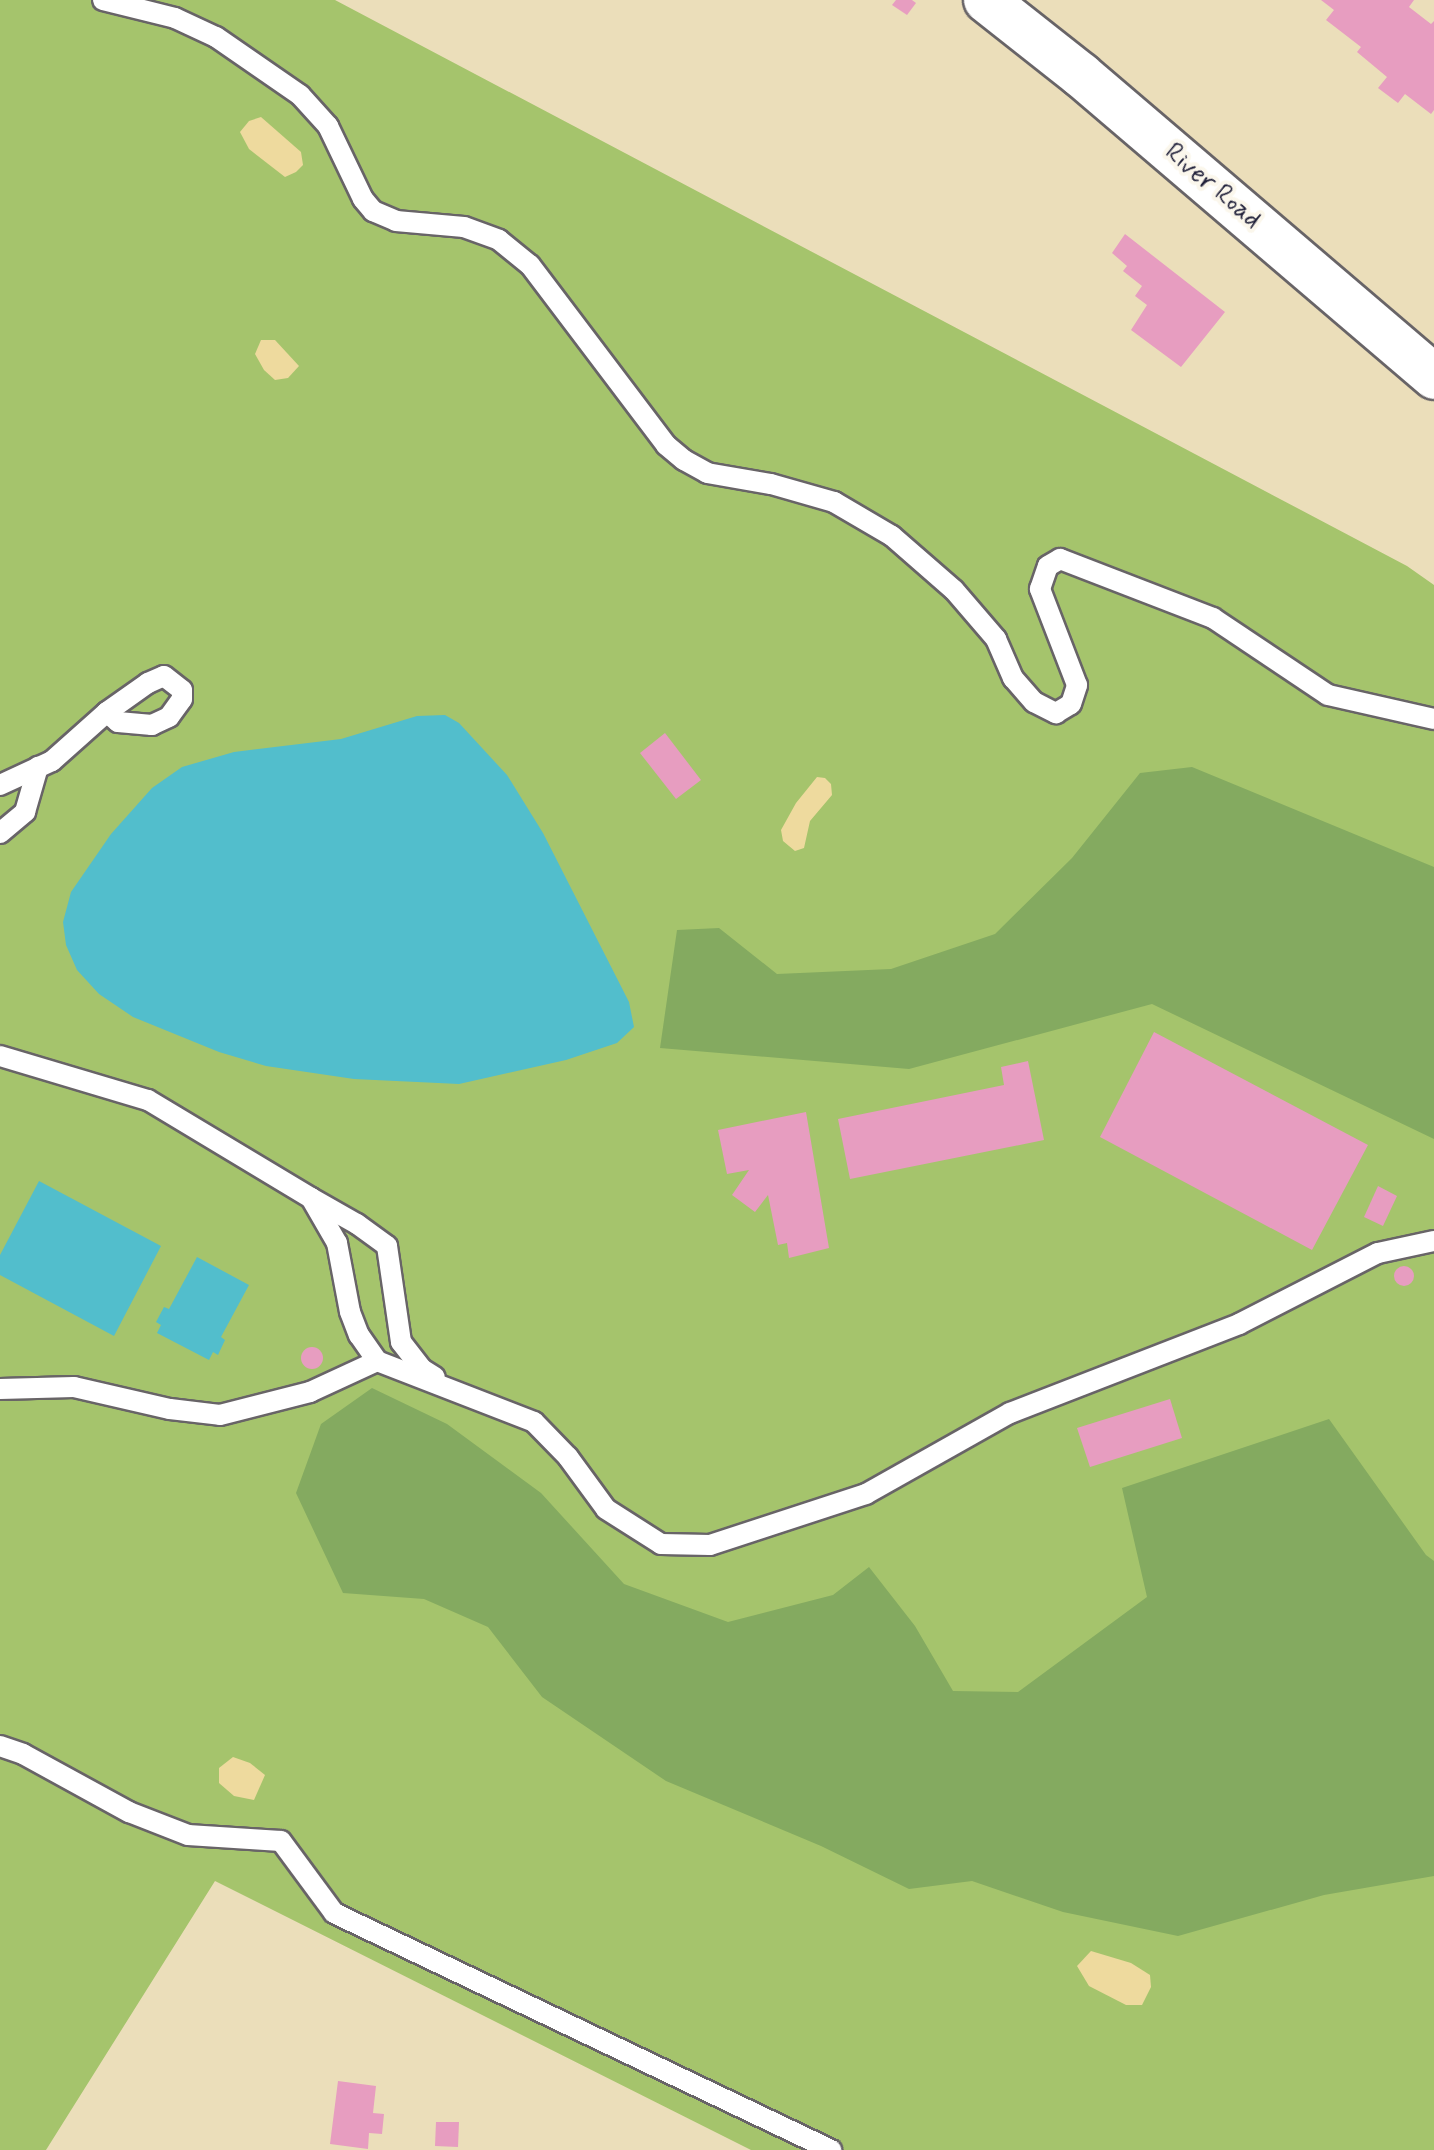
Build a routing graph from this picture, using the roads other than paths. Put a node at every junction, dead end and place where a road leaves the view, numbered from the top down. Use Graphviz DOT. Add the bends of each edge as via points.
graph roads {
  1 [pos="103,0"];
  2 [pos="986,0"];
  3 [pos="1434,377"];
  4 [pos="107,712"];
  5 [pos="1434,719"];
  6 [pos="38,767"];
  7 [pos="0,785"];
  8 [pos="0,833"];
  9 [pos="0,1056"];
  10 [pos="311,1198"];
  11 [pos="1434,1241"];
  12 [pos="377,1361"];
  13 [pos="0,1389"];
  14 [pos="452,1389"];
  15 [pos="0,1746"];
  16 [pos="831,2150"];
  1 -- 5 [label="lane" via="216,37 300,95 328,126 373,211 396,221 464,227 499,240 530,265 666,445 684,460 707,473 834,502 892,536 954,590 996,639 1013,678 1034,702 1056,713 1071,704 1077,685 1040,589 1048,566 1060,559 1213,618 1328,695"];
  2 -- 3 [label="main road, River Road"];
  4 -- 6 [label="lane" via="52,761"];
  6 -- 7 [label="lane"];
  6 -- 8 [label="lane" via="25,812"];
  9 -- 10 [label="lane" via="148,1100"];
  10 -- 12 [label="lane" via="337,1243 350,1312"];
  10 -- 14 [label="lane" via="387,1246 401,1342 422,1369"];
  11 -- 14 [label="lane" via="1378,1253 1239,1324 1010,1413 866,1494 710,1545 661,1544 606,1509 534,1422"];
  12 -- 13 [label="lane" via="310,1392 220,1415 74,1387"];
  12 -- 14 [label="lane"];
  15 -- 16 [label="lane" via="129,1812 188,1835 281,1841 334,1913"];
}
